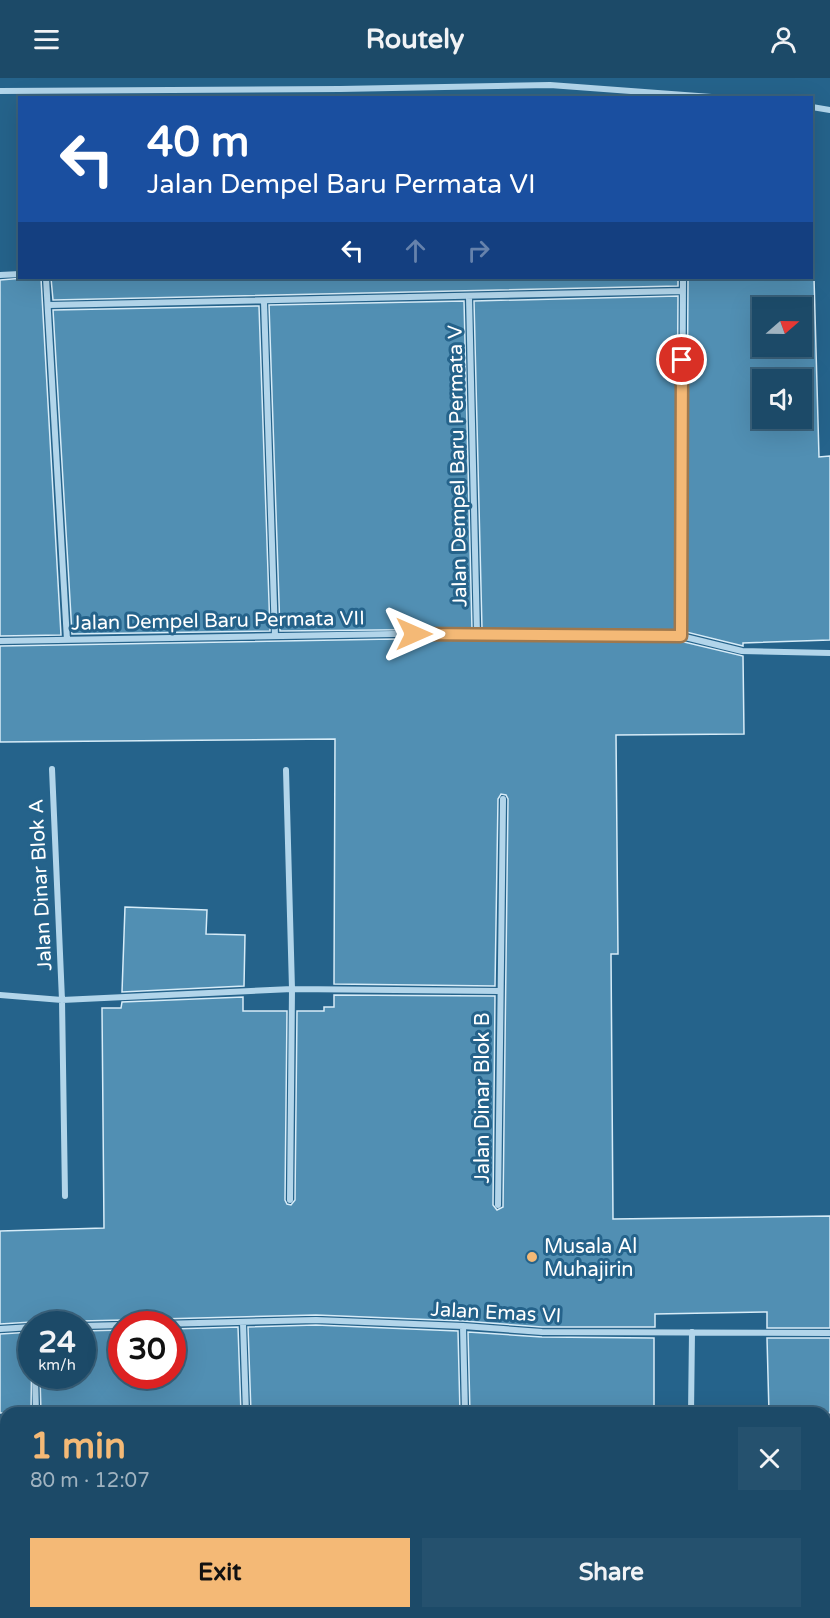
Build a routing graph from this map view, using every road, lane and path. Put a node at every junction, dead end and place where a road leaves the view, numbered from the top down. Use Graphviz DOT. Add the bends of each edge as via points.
graph roads {
  1 [pos="0,91"];
  2 [pos="46,94"];
  3 [pos="691,96"];
  4 [pos="813,107"];
  5 [pos="830,110"];
  6 [pos="18,274"];
  7 [pos="0,275"];
  8 [pos="46,279"];
  9 [pos="684,279"];
  10 [pos="683,291"];
  11 [pos="469,297"];
  12 [pos="264,302"];
  13 [pos="49,305"];
  14 [pos="477,634"];
  15 [pos="275,636"];
  16 [pos="681,636"];
  17 [pos="67,640"];
  18 [pos="0,641"];
  19 [pos="830,654"];
  20 [pos="52,768"];
  21 [pos="286,770"];
  22 [pos="503,799"];
  23 [pos="292,989"];
  24 [pos="499,991"];
  25 [pos="0,995"];
  26 [pos="62,1000"];
  27 [pos="65,1196"];
  28 [pos="290,1200"];
  29 [pos="498,1205"];
  30 [pos="243,1323"];
  31 [pos="186,1324"];
  32 [pos="463,1326"];
  33 [pos="18,1328"];
  34 [pos="0,1329"];
  35 [pos="692,1332"];
  36 [pos="830,1333"];
  37 [pos="35,1389"];
  38 [pos="36,1407"];
  39 [pos="246,1407"];
  40 [pos="465,1407"];
  41 [pos="692,1407"];
  1 -- 2 [label="street"];
  2 -- 3 [label="street" via="549,85"];
  4 -- 5 [label="street"];
  6 -- 7 [label="street"];
  8 -- 13 [label="street"];
  9 -- 10 [label="street"];
  10 -- 11 [label="street"];
  10 -- 16 [label="street"];
  11 -- 12 [label="street"];
  11 -- 14 [label="street, Jalan Dempel Baru Permata V"];
  12 -- 13 [label="street"];
  12 -- 15 [label="street"];
  13 -- 17 [label="street"];
  14 -- 15 [label="street, Jalan Dempel Baru Permata VII"];
  14 -- 16 [label="street, Jalan Dempel Baru Permata VII"];
  15 -- 17 [label="street, Jalan Dempel Baru Permata VII"];
  16 -- 19 [label="street, Jalan Dempel Baru Permata VII" via="742,651"];
  17 -- 18 [label="street, Jalan Dempel Baru Permata VII"];
  20 -- 26 [label="street, Jalan Dinar Blok A"];
  21 -- 23 [label="street"];
  22 -- 24 [label="street"];
  23 -- 24 [label="street"];
  23 -- 26 [label="street"];
  23 -- 28 [label="street"];
  24 -- 29 [label="street, Jalan Dinar Blok B"];
  25 -- 26 [label="street"];
  26 -- 27 [label="street"];
  30 -- 31 [label="street, Jalan Emas VI"];
  30 -- 32 [label="street, Jalan Emas VI" via="316,1320"];
  30 -- 39 [label="street"];
  32 -- 35 [label="street, Jalan Emas VI" via="542,1332"];
  32 -- 40 [label="street"];
  33 -- 34 [label="street"];
  35 -- 36 [label="street, Jalan Emas VI"];
  35 -- 41 [label="street"];
  37 -- 38 [label="street"];
}
